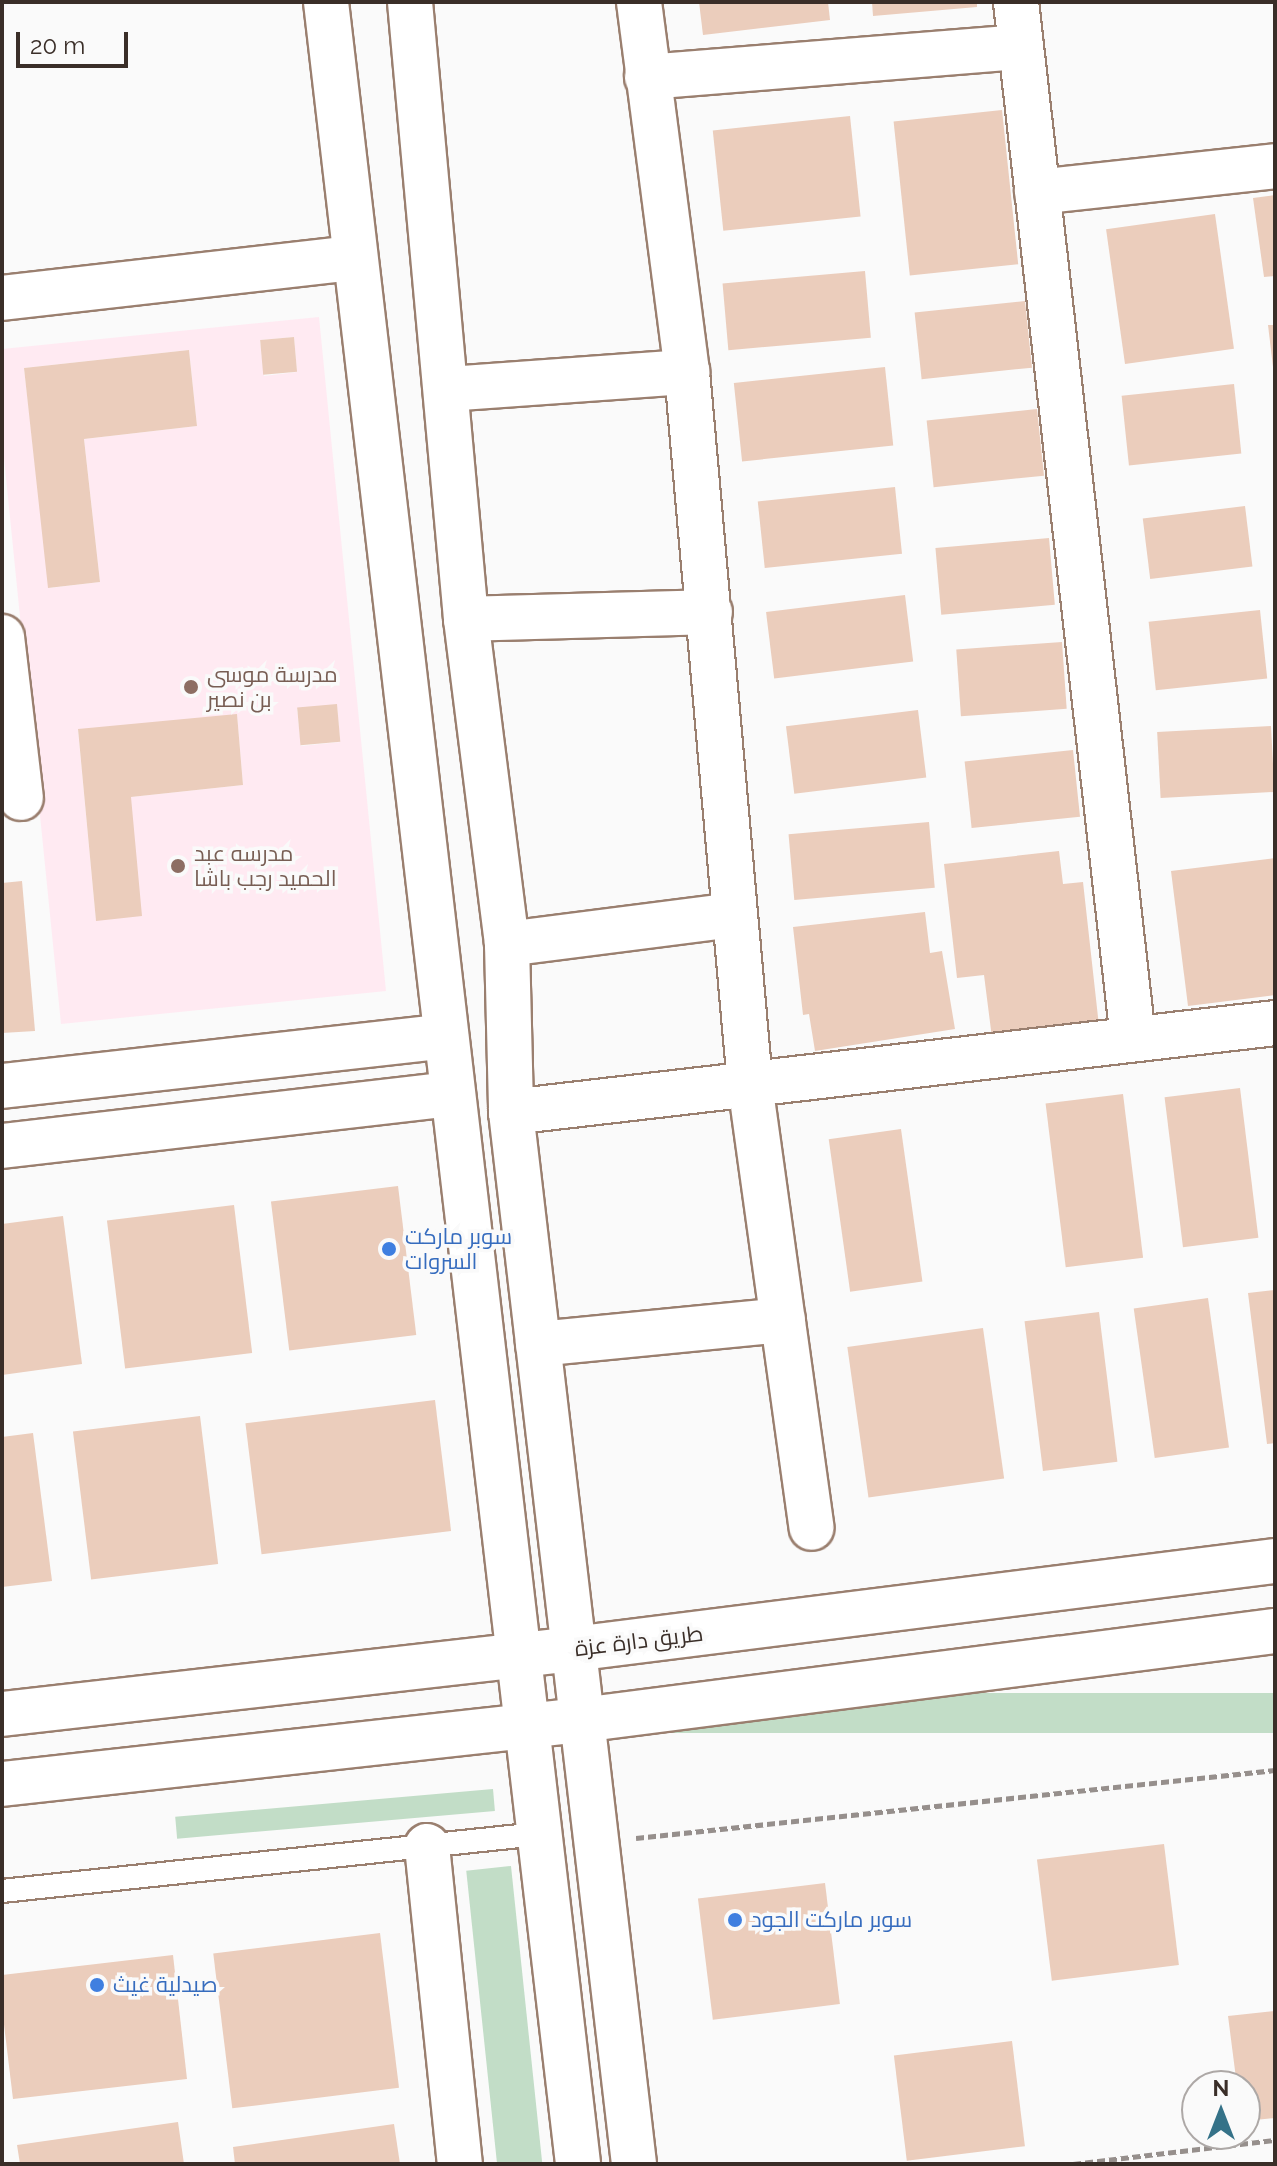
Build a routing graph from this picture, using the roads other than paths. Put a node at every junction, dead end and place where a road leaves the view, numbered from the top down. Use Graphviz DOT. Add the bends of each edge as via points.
graph roads {
  1 [pos="326,2"];
  2 [pos="410,2"];
  3 [pos="639,2"];
  4 [pos="1016,2"];
  5 [pos="1021,47"];
  6 [pos="647,77"];
  7 [pos="1275,166"];
  8 [pos="1037,192"];
  9 [pos="354,258"];
  10 [pos="2,298"];
  11 [pos="687,372"];
  12 [pos="447,389"];
  13 [pos="710,612"];
  14 [pos="466,619"];
  15 [pos="2,637"];
  16 [pos="21,798"];
  17 [pos="733,915"];
  18 [pos="507,944"];
  19 [pos="1275,1023"];
  20 [pos="446,1036"];
  21 [pos="1133,1039"];
  22 [pos="750,1084"];
  23 [pos="2,1086"];
  24 [pos="452,1094"];
  25 [pos="511,1112"];
  26 [pos="2,1146"];
  27 [pos="783,1320"];
  28 [pos="538,1344"];
  29 [pos="812,1528"];
  30 [pos="1275,1561"];
  31 [pos="1275,1631"];
  32 [pos="573,1649"];
  33 [pos="517,1655"];
  34 [pos="2,1714"];
  35 [pos="581,1720"];
  36 [pos="525,1726"];
  37 [pos="2,1784"];
  38 [pos="538,1834"];
  39 [pos="427,1846"];
  40 [pos="2,1891"];
  41 [pos="460,2164"];
  42 [pos="578,2164"];
  43 [pos="634,2164"];
  1 -- 9 [label="street"];
  2 -- 12 [label="street"];
  3 -- 6 [label="street"];
  4 -- 5 [label="street"];
  5 -- 6 [label="street"];
  5 -- 8 [label="street"];
  6 -- 11 [label="street"];
  7 -- 8 [label="street"];
  8 -- 21 [label="street"];
  9 -- 10 [label="street"];
  9 -- 20 [label="street"];
  11 -- 12 [label="street"];
  11 -- 13 [label="street"];
  12 -- 14 [label="street"];
  13 -- 14 [label="street"];
  13 -- 17 [label="street"];
  14 -- 18 [label="street"];
  15 -- 16 [label="street"];
  17 -- 18 [label="street"];
  17 -- 22 [label="street"];
  18 -- 25 [label="street"];
  19 -- 21 [label="street"];
  20 -- 23 [label="street"];
  20 -- 24 [label="street"];
  21 -- 22 [label="street"];
  22 -- 25 [label="street"];
  22 -- 27 [label="street"];
  24 -- 26 [label="street"];
  24 -- 33 [label="street"];
  25 -- 28 [label="street"];
  27 -- 28 [label="street"];
  27 -- 29 [label="street"];
  28 -- 32 [label="street"];
  30 -- 32 [label="street, طريق دارة عزة"];
  31 -- 35 [label="street"];
  32 -- 33 [label="street, طريق دارة عزة"];
  32 -- 35 [label="street"];
  33 -- 34 [label="street, طريق دارة عزة"];
  33 -- 36 [label="street"];
  35 -- 36 [label="street"];
  35 -- 43 [label="street"];
  36 -- 37 [label="street"];
  36 -- 38 [label="street"];
  38 -- 39 [label="lane"];
  38 -- 42 [label="street"];
  39 -- 40 [label="lane"];
  39 -- 41 [label="street"];
}
